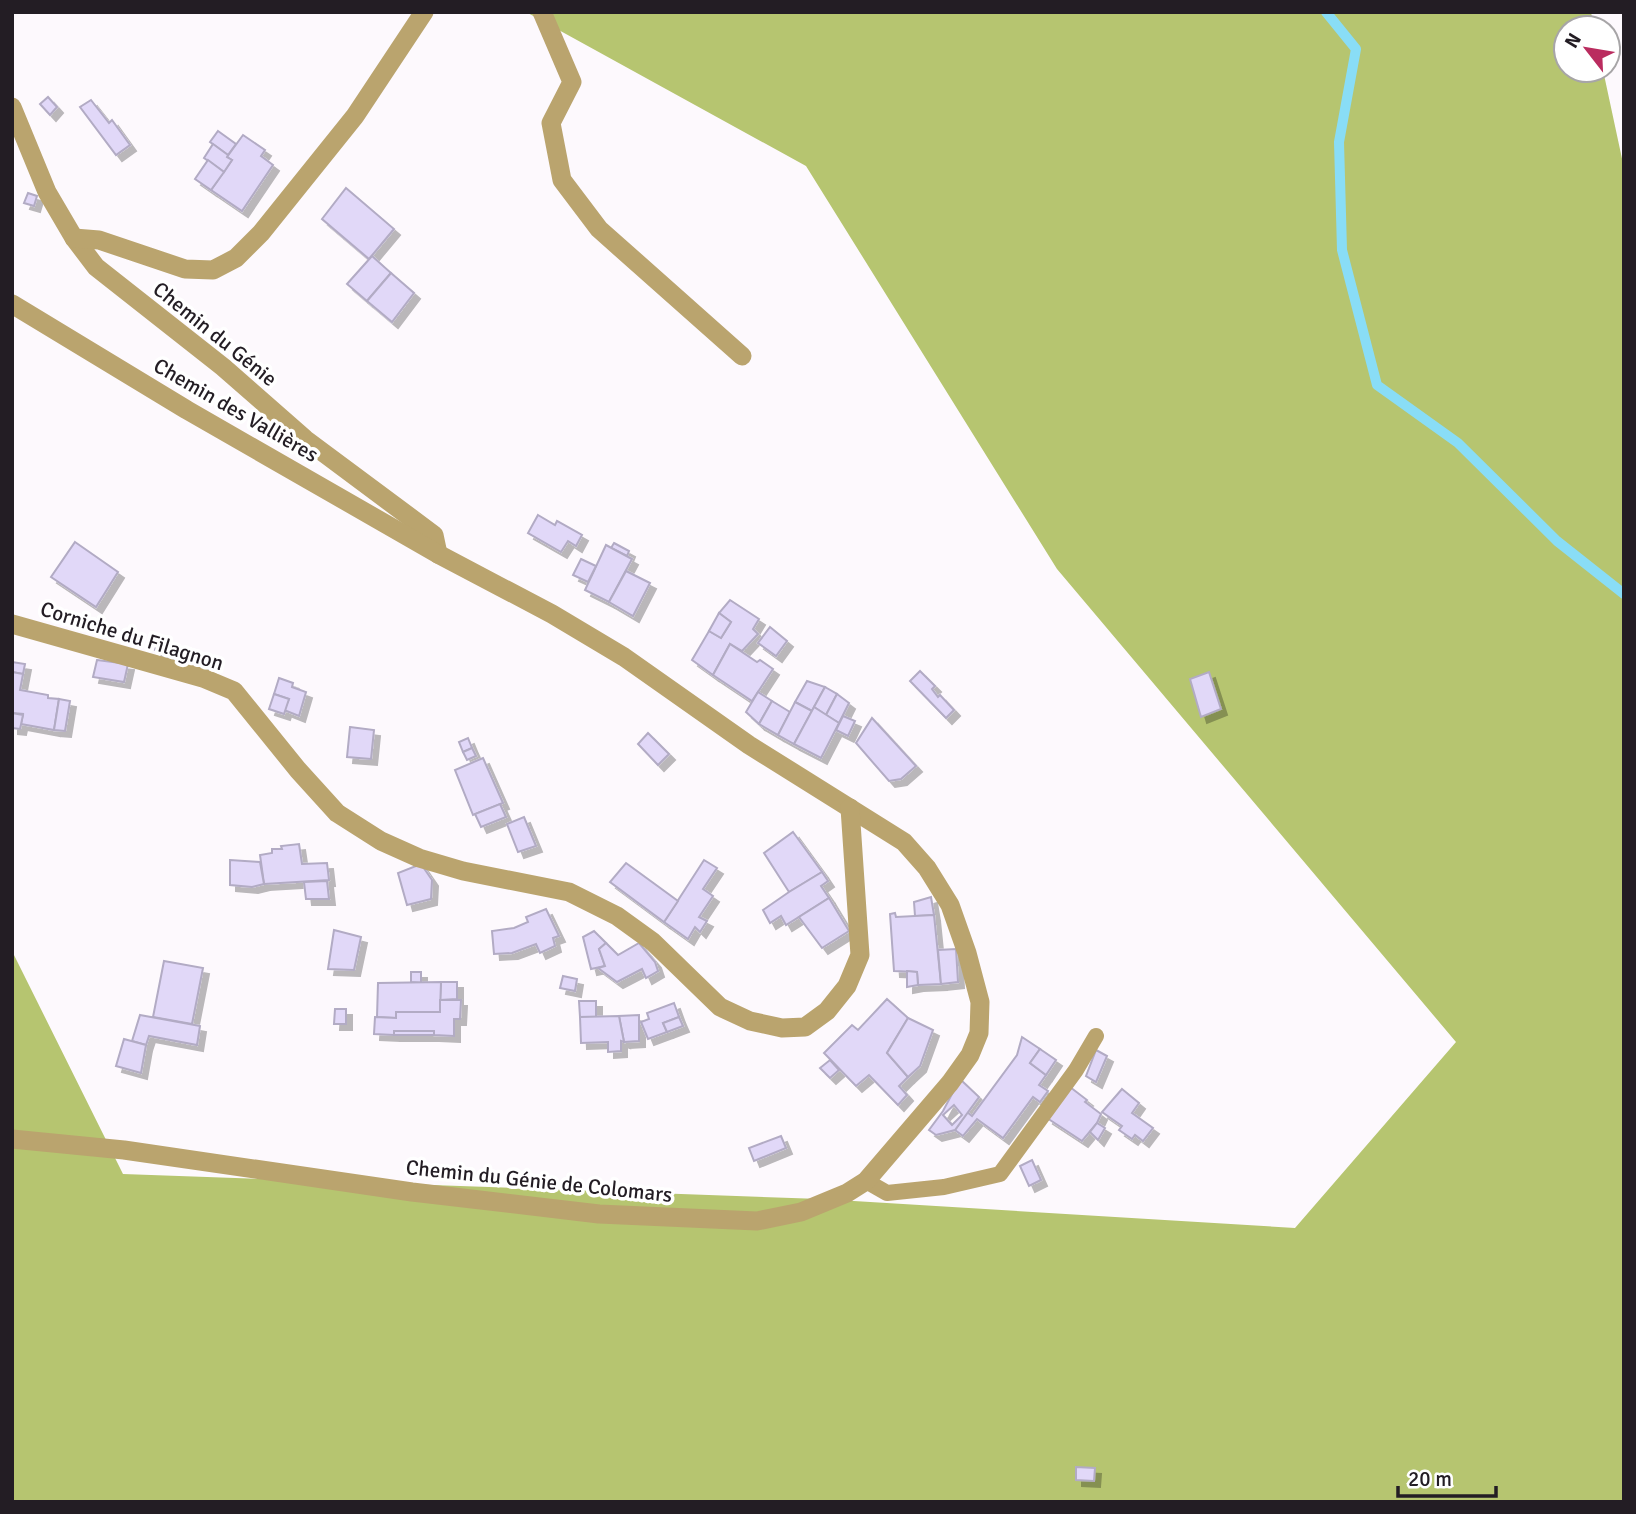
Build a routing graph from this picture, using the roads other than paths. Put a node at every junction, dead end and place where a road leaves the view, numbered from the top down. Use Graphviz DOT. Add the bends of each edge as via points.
graph roads {
  1 [pos="424,12"];
  2 [pos="542,12"];
  3 [pos="12,107"];
  4 [pos="74,238"];
  5 [pos="12,304"];
  6 [pos="742,356"];
  7 [pos="438,554"];
  8 [pos="12,624"];
  9 [pos="850,808"];
  10 [pos="1096,1036"];
  11 [pos="12,1139"];
  12 [pos="866,1181"];
  1 -- 4 [label="street" via="355,116 236,258 213,270 185,268 99,240"];
  2 -- 6 [label="street" via="572,82 551,123 562,180 599,229"];
  3 -- 4 [label="street, Chemin du Génie" via="47,192"];
  4 -- 7 [label="street, Chemin du Génie" via="96,267 305,439 434,535"];
  5 -- 7 [label="street, Chemin des Vallières"];
  7 -- 9 [label="street, Chemin du Génie de Colomars" via="624,657 749,745"];
  8 -- 9 [label="street, Corniche du Filagnon" via="234,691 337,813 419,858 569,892 617,916 653,942 720,1007 750,1021 805,1027 827,1012 848,986 860,955"];
  9 -- 12 [label="street, Chemin du Génie de Colomars" via="904,842 928,868 950,905 980,1002 979,1033 970,1055"];
  10 -- 12 [label="lane" via="1000,1174 944,1187 887,1193"];
  11 -- 12 [label="street, Chemin du Génie de Colomars" via="612,1215 757,1222 801,1212"];
}
